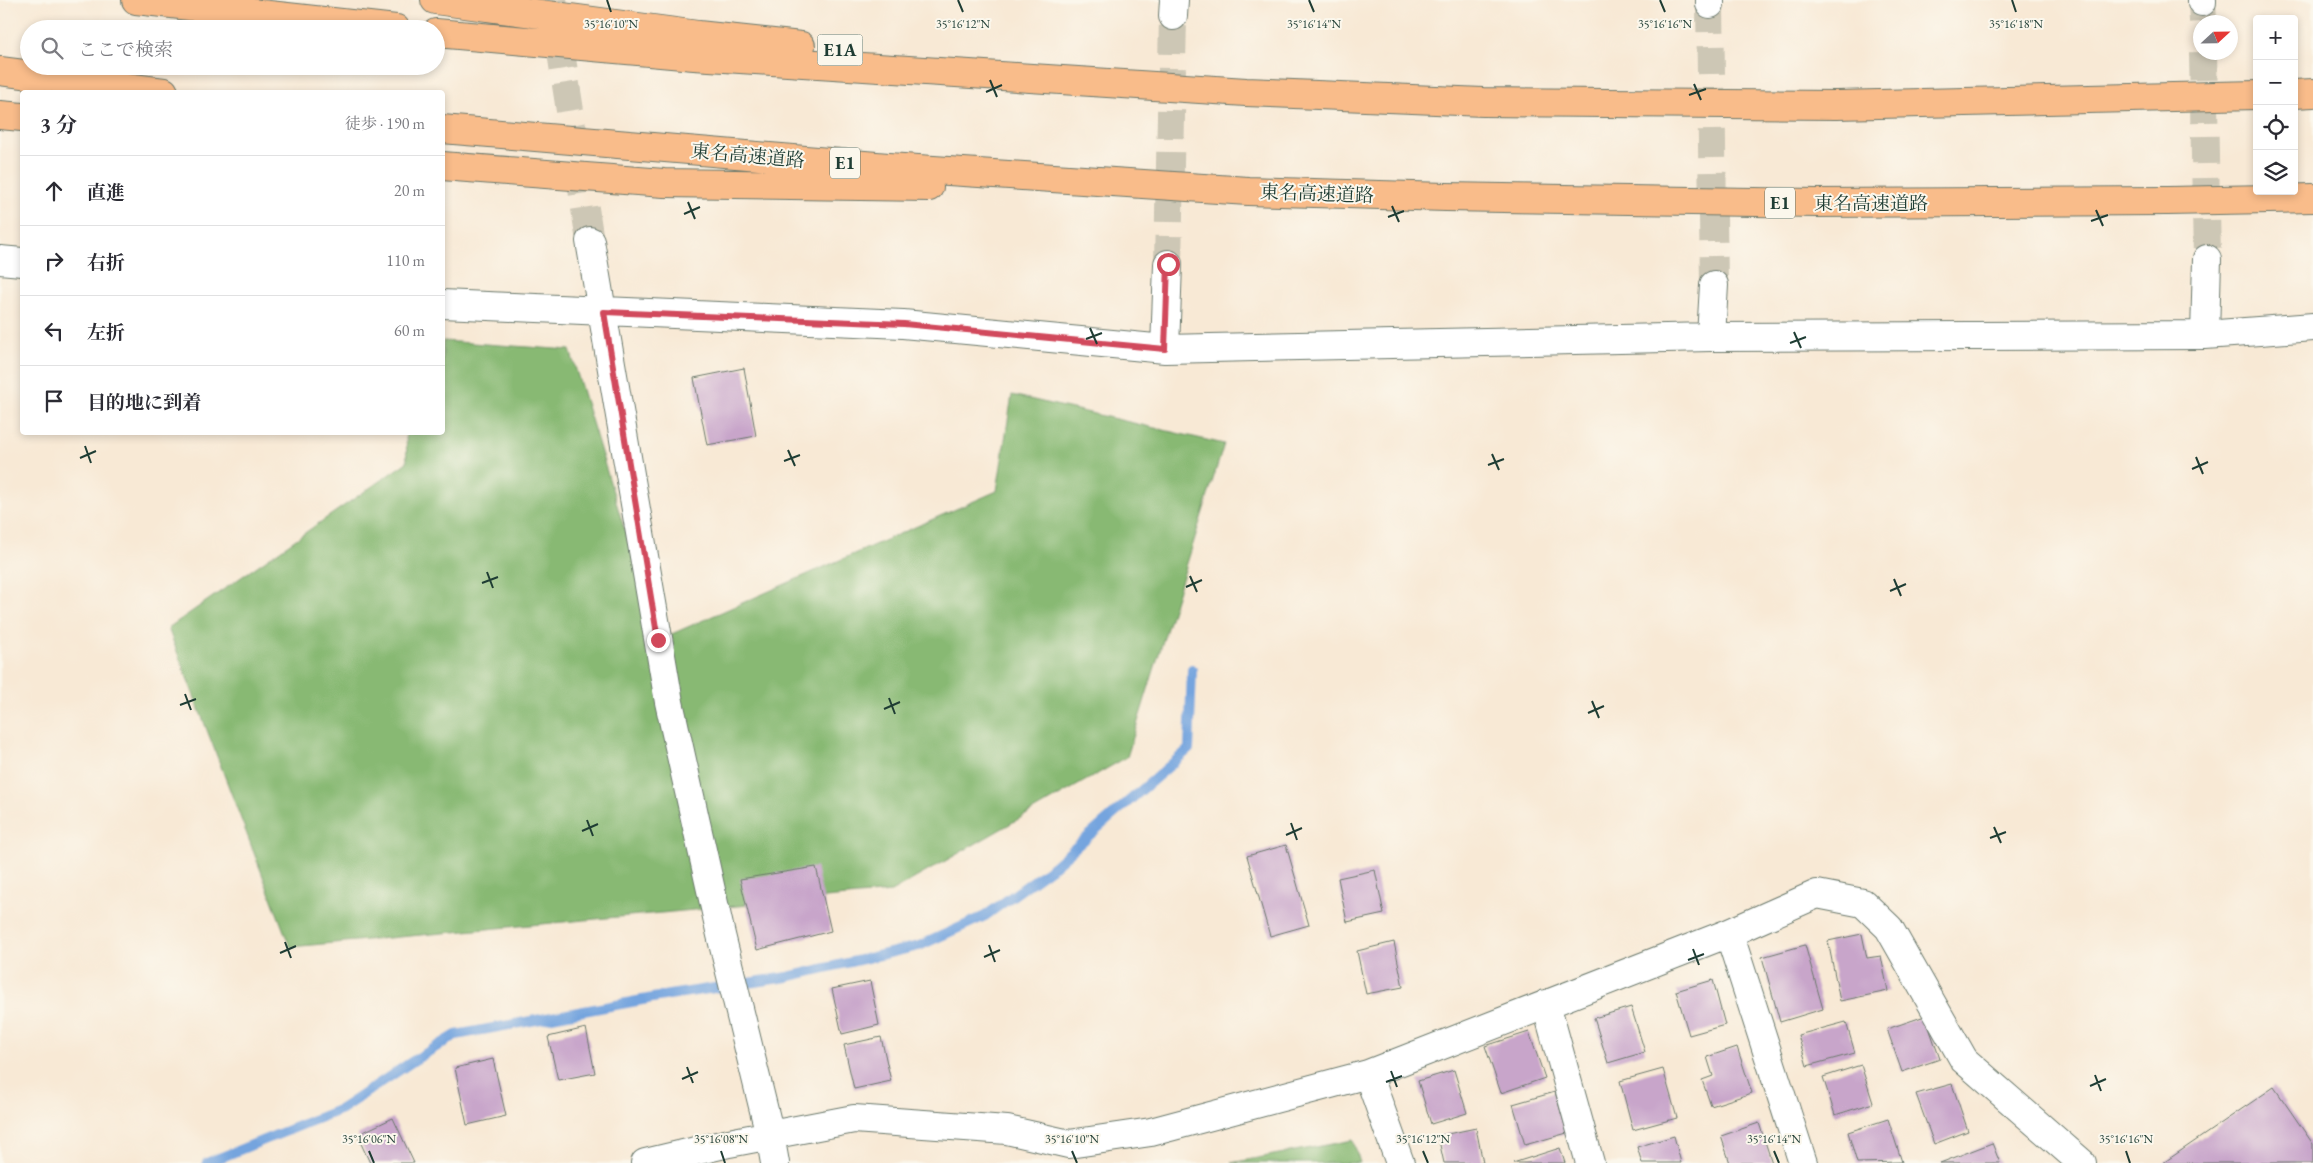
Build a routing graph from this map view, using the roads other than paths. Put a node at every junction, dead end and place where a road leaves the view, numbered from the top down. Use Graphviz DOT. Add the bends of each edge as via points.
graph roads {
  1 [pos="136,0"];
  2 [pos="435,0"];
  3 [pos="315,20"];
  4 [pos="445,34"];
  5 [pos="0,71"];
  6 [pos="20,74"];
  7 [pos="31,75"];
  8 [pos="148,90"];
  9 [pos="1246,92"];
  10 [pos="2313,93"];
  11 [pos="2298,94"];
  12 [pos="2253,95"];
  13 [pos="0,114"];
  14 [pos="20,117"];
  15 [pos="445,129"];
  16 [pos="445,166"];
  17 [pos="1248,191"];
  18 [pos="2313,198"];
  19 [pos="590,241"];
  20 [pos="2207,259"];
  21 [pos="0,260"];
  22 [pos="20,262"];
  23 [pos="1168,264"];
  24 [pos="1714,285"];
  25 [pos="445,304"];
  26 [pos="604,312"];
  27 [pos="2313,327"];
  28 [pos="2205,334"];
  29 [pos="1711,337"];
  30 [pos="1165,349"];
  31 [pos="1729,933"];
  32 [pos="1546,1004"];
  33 [pos="1368,1074"];
  34 [pos="770,1135"];
  35 [pos="727,1153"];
  36 [pos="645,1163"];
  37 [pos="775,1163"];
  38 [pos="1400,1163"];
  39 [pos="1590,1163"];
  40 [pos="1803,1163"];
  41 [pos="2082,1163"];
  1 -- 3 [label="highway"];
  2 -- 9 [label="highway, E1A" via="708,36"];
  4 -- 9 [label="highway" via="694,56"];
  5 -- 6 [label="highway"];
  7 -- 8 [label="highway"];
  9 -- 12 [label="highway" via="1483,102 1826,105"];
  10 -- 11 [label="highway"];
  13 -- 14 [label="highway"];
  15 -- 17 [label="highway, 東名高速道路 / E1" via="868,165"];
  16 -- 17 [label="highway" via="664,183"];
  17 -- 18 [label="highway, 東名高速道路 / E1" via="1816,203"];
  19 -- 26 [label="street"];
  20 -- 28 [label="street"];
  21 -- 22 [label="street"];
  23 -- 30 [label="street"];
  24 -- 29 [label="street"];
  25 -- 26 [label="street"];
  26 -- 30 [label="street" via="904,324"];
  26 -- 34 [label="street" via="669,702"];
  27 -- 28 [label="street"];
  28 -- 29 [label="street"];
  29 -- 30 [label="street"];
  31 -- 32 [label="street"];
  31 -- 40 [label="street"];
  31 -- 41 [label="street" via="1817,894 1864,903 1889,928 1964,1060"];
  32 -- 33 [label="street"];
  32 -- 39 [label="street"];
  33 -- 34 [label="street" via="1151,1132 1069,1144 1007,1130 854,1119"];
  33 -- 38 [label="street"];
  34 -- 35 [label="street"];
  34 -- 37 [label="street"];
  35 -- 36 [label="street"];
}
